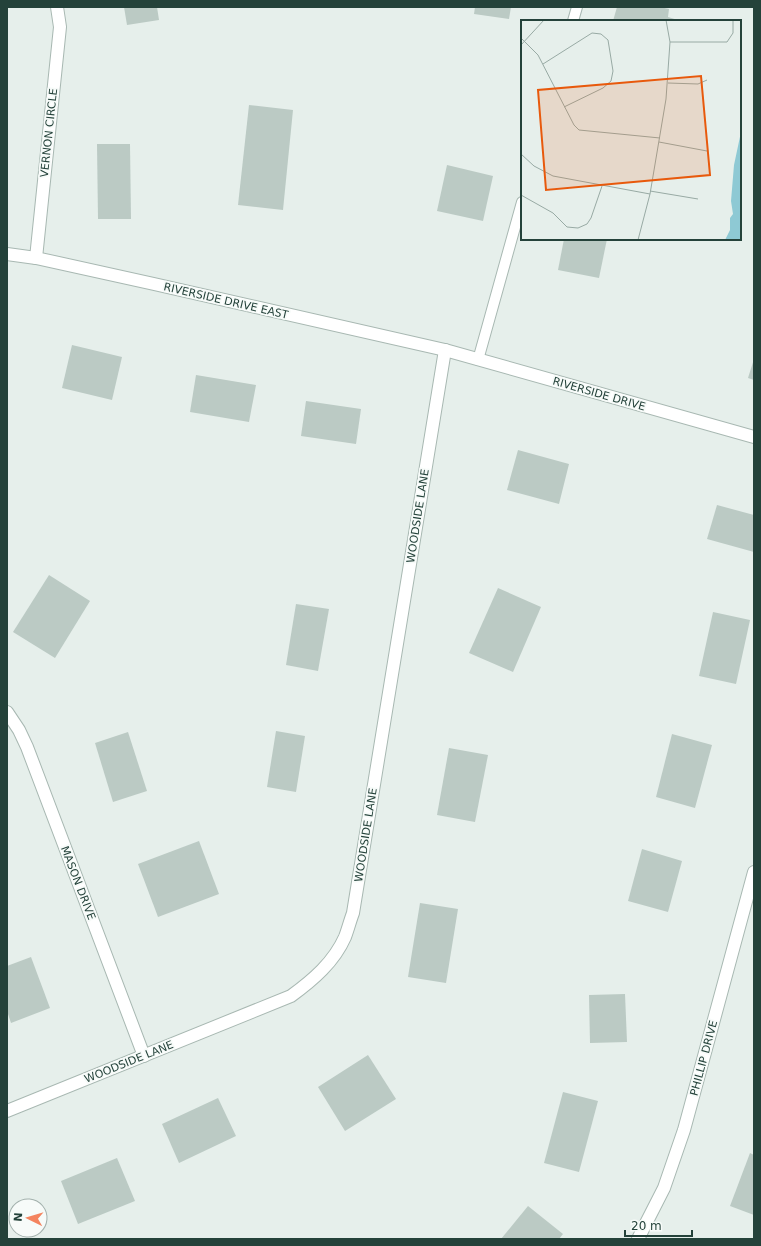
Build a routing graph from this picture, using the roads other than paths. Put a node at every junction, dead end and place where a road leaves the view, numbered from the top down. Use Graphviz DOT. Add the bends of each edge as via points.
graph roads {
  1 [pos="57,7"];
  2 [pos="577,7"];
  3 [pos="573,20"];
  4 [pos="521,206"];
  5 [pos="7,254"];
  6 [pos="36,258"];
  7 [pos="445,350"];
  8 [pos="478,360"];
  9 [pos="754,437"];
  10 [pos="7,712"];
  11 [pos="754,872"];
  12 [pos="144,1056"];
  13 [pos="7,1111"];
  14 [pos="638,1239"];
  1 -- 6 [label="street, VERNON CIRCLE" via="60,27"];
  2 -- 3 [label="lane"];
  4 -- 8 [label="lane"];
  5 -- 6 [label="street, RIVERSIDE DRIVE EAST"];
  6 -- 7 [label="street, RIVERSIDE DRIVE EAST"];
  7 -- 8 [label="street, RIVERSIDE DRIVE"];
  7 -- 12 [label="street, WOODSIDE LANE" via="353,913 344,938 330,961 312,980 291,996"];
  8 -- 9 [label="street, RIVERSIDE DRIVE"];
  10 -- 12 [label="street, MASON DRIVE" via="27,747"];
  11 -- 14 [label="street, PHILLIP DRIVE" via="684,1130 664,1188"];
  12 -- 13 [label="street, WOODSIDE LANE"];
}
